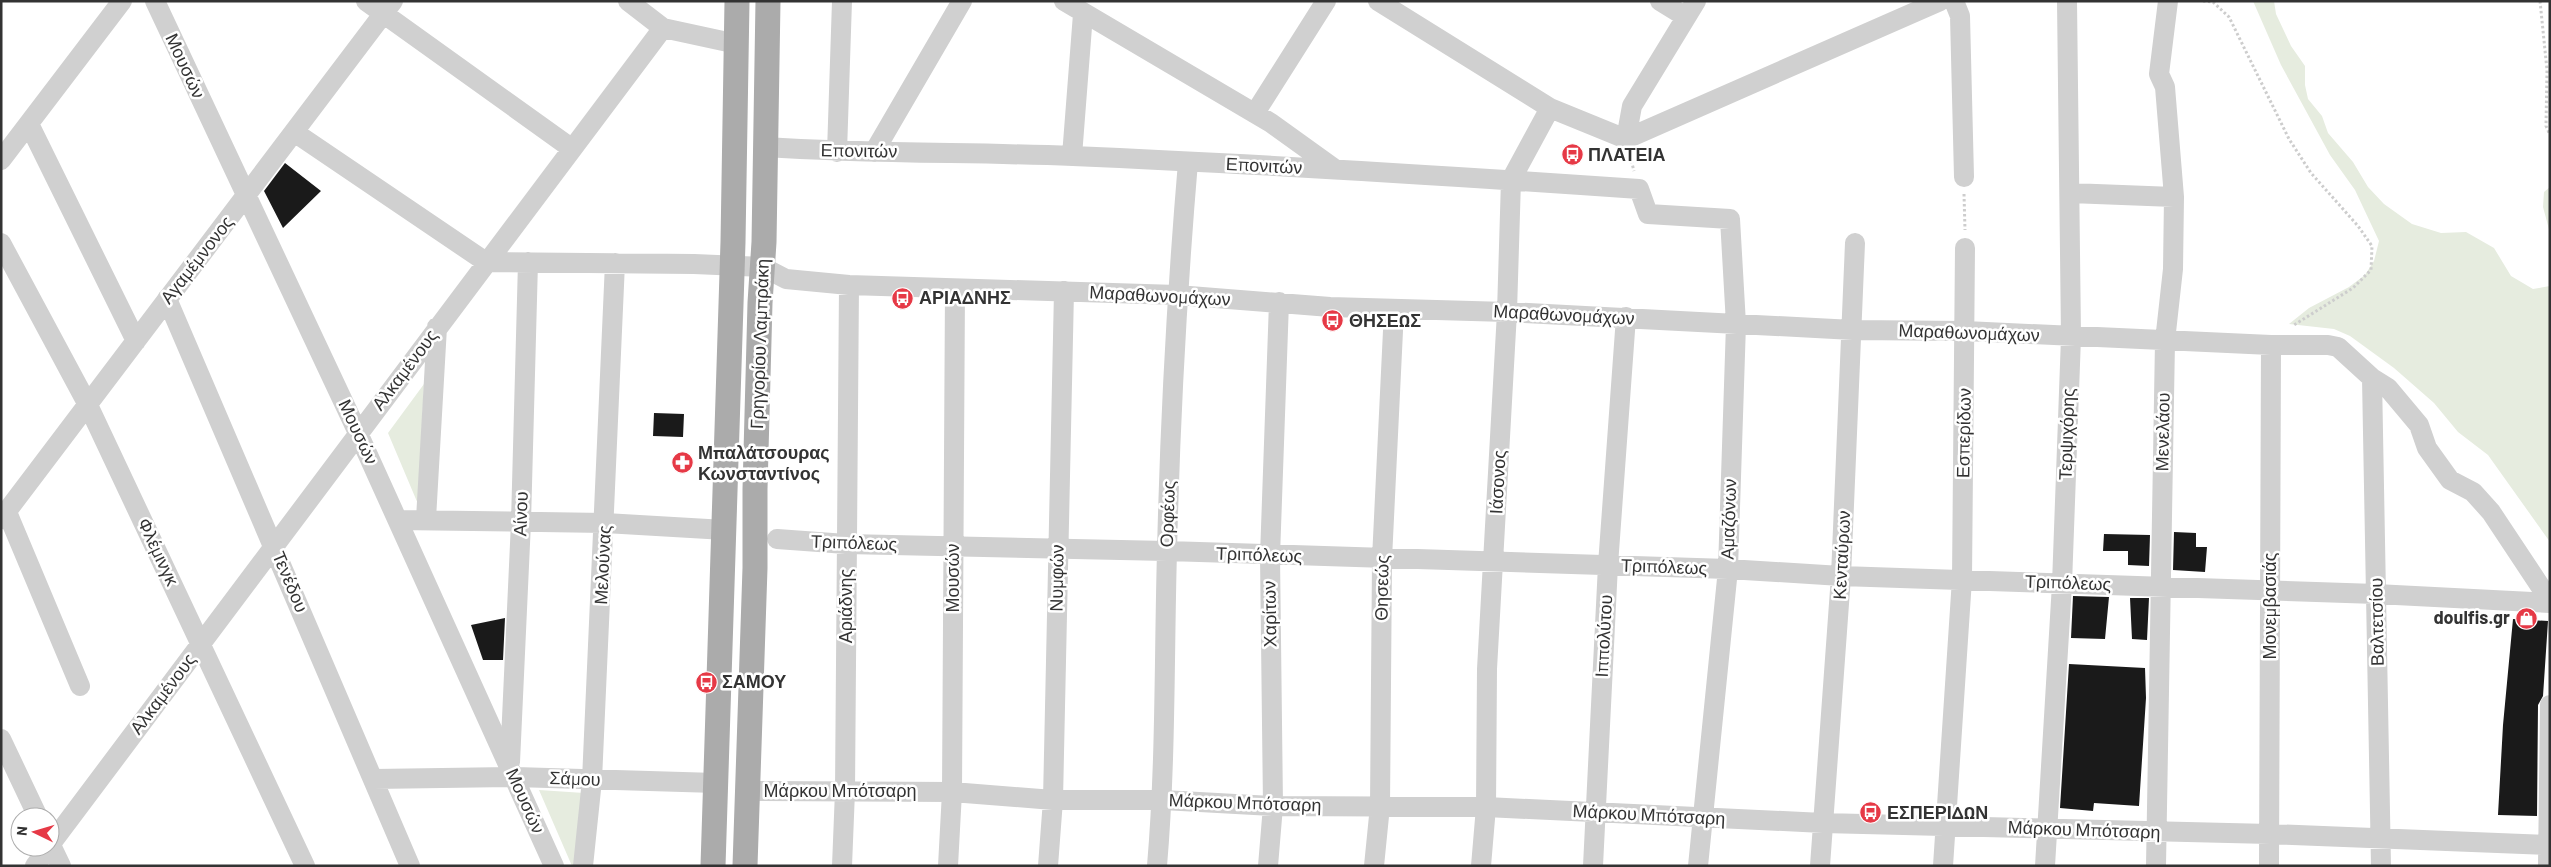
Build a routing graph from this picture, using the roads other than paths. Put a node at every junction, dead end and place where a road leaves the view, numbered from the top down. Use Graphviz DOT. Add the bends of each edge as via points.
graph roads {
  1 [pos="122,1"];
  2 [pos="155,1"];
  3 [pos="366,1"];
  4 [pos="628,1"];
  5 [pos="736,1"];
  6 [pos="768,1"];
  7 [pos="842,1"];
  8 [pos="962,1"];
  9 [pos="1064,1"];
  10 [pos="1326,1"];
  11 [pos="1378,1"];
  12 [pos="1660,1"];
  13 [pos="1940,1"];
  14 [pos="1954,1"];
  15 [pos="2067,1"];
  16 [pos="2168,1"];
  17 [pos="388,7"];
  18 [pos="1691,9"];
  19 [pos="1084,14"];
  20 [pos="664,28"];
  21 [pos="737,44"];
  22 [pos="1550,108"];
  23 [pos="1255,113"];
  24 [pos="29,124"];
  25 [pos="294,132"];
  26 [pos="1626,139"];
  27 [pos="766,147"];
  28 [pos="572,148"];
  29 [pos="837,152"];
  30 [pos="874,152"];
  31 [pos="1072,156"];
  32 [pos="1,160"];
  33 [pos="1188,162"];
  34 [pos="1335,169"];
  35 [pos="1964,176"];
  36 [pos="1511,180"];
  37 [pos="2070,193"];
  38 [pos="245,197"];
  39 [pos="2174,197"];
  40 [pos="1732,232"];
  41 [pos="1,244"];
  42 [pos="1855,244"];
  43 [pos="1965,248"];
  44 [pos="486,262"];
  45 [pos="528,262"];
  46 [pos="615,263"];
  47 [pos="747,267"];
  48 [pos="850,285"];
  49 [pos="955,289"];
  50 [pos="1064,291"];
  51 [pos="1177,296"];
  52 [pos="167,299"];
  53 [pos="1279,302"];
  54 [pos="1394,310"];
  55 [pos="1507,312"];
  56 [pos="1626,317"];
  57 [pos="1736,324"];
  58 [pos="437,327"];
  59 [pos="1852,330"];
  60 [pos="1965,331"];
  61 [pos="2071,337"];
  62 [pos="136,340"];
  63 [pos="2165,341"];
  64 [pos="2271,345"];
  65 [pos="2372,378"];
  66 [pos="88,405"];
  67 [pos="358,432"];
  68 [pos="4,516"];
  69 [pos="426,519"];
  70 [pos="398,520"];
  71 [pos="521,522"];
  72 [pos="605,524"];
  73 [pos="725,530"];
  74 [pos="777,539"];
  75 [pos="846,544"];
  76 [pos="274,545"];
  77 [pos="953,546"];
  78 [pos="1058,549"];
  79 [pos="1167,551"];
  80 [pos="1270,556"];
  81 [pos="1382,559"];
  82 [pos="1494,562"];
  83 [pos="1608,566"];
  84 [pos="1728,570"];
  85 [pos="1841,576"];
  86 [pos="1962,579"];
  87 [pos="2062,584"];
  88 [pos="2160,586"];
  89 [pos="2270,590"];
  90 [pos="2376,594"];
  91 [pos="2550,602"];
  92 [pos="202,643"];
  93 [pos="80,686"];
  94 [pos="2550,704"];
  95 [pos="1,739"];
  96 [pos="512,772"];
  97 [pos="374,779"];
  98 [pos="592,780"];
  99 [pos="716,783"];
  100 [pos="749,791"];
  101 [pos="845,791"];
  102 [pos="952,792"];
  103 [pos="1054,800"];
  104 [pos="1163,800"];
  105 [pos="1273,806"];
  106 [pos="1380,806"];
  107 [pos="1486,806"];
  108 [pos="33,807"];
  109 [pos="1595,812"];
  110 [pos="1704,818"];
  111 [pos="1823,823"];
  112 [pos="1945,826"];
  113 [pos="2047,830"];
  114 [pos="60,832"];
  115 [pos="2155,833"];
  116 [pos="2270,834"];
  117 [pos="2381,838"];
  118 [pos="2548,845"];
  119 [pos="305,866"];
  120 [pos="410,866"];
  121 [pos="554,866"];
  122 [pos="583,866"];
  123 [pos="714,866"];
  124 [pos="745,866"];
  125 [pos="842,866"];
  126 [pos="948,866"];
  127 [pos="1048,866"];
  128 [pos="1157,866"];
  129 [pos="1268,866"];
  130 [pos="1374,866"];
  131 [pos="1481,866"];
  132 [pos="1593,866"];
  133 [pos="1698,866"];
  134 [pos="1820,866"];
  135 [pos="1943,866"];
  136 [pos="2045,866"];
  137 [pos="2156,866"];
  138 [pos="2269,866"];
  139 [pos="2381,866"];
  140 [pos="2548,866"];
  1 -- 24 [label="street"];
  2 -- 38 [label="street, Μουσών"];
  3 -- 17 [label="street"];
  4 -- 20 [label="street"];
  5 -- 21 [label="main road, Γρηγορίου Λαμπράκη"];
  6 -- 27 [label="main road, Γρηγορίου Λαμπράκη"];
  7 -- 29 [label="street"];
  8 -- 30 [label="street"];
  9 -- 19 [label="street"];
  10 -- 23 [label="street"];
  11 -- 22 [label="street"];
  12 -- 18 [label="street"];
  13 -- 26 [label="street"];
  14 -- 35 [label="street" via="1960,16"];
  15 -- 37 [label="street, Τερψιχόρης"];
  16 -- 39 [label="street, Μενελάου" via="2159,74 2165,87"];
  17 -- 25 [label="street, Αγαμέμνονος"];
  17 -- 28 [label="street"];
  18 -- 26 [label="street" via="1632,106"];
  19 -- 23 [label="street"];
  19 -- 31 [label="street"];
  20 -- 21 [label="street"];
  20 -- 28 [label="street, Αλκαμένους"];
  21 -- 47 [label="main road, Γρηγορίου Λαμπράκη"];
  22 -- 26 [label="street"];
  22 -- 36 [label="street, Ιάσονος"];
  23 -- 34 [label="street"];
  24 -- 32 [label="street"];
  24 -- 62 [label="street"];
  25 -- 38 [label="street, Αγαμέμνονος"];
  25 -- 44 [label="street"];
  27 -- 29 [label="street, Επονιτών"];
  27 -- 47 [label="main road, Γρηγορίου Λαμπράκη"];
  28 -- 44 [label="street, Αλκαμένους"];
  29 -- 30 [label="street, Επονιτών"];
  30 -- 31 [label="street, Επονιτών"];
  31 -- 33 [label="street, Επονιτών"];
  33 -- 34 [label="street, Επονιτών"];
  33 -- 51 [label="street, Ορφέως"];
  34 -- 36 [label="street, Επονιτών"];
  36 -- 40 [label="street, Επονιτών" via="1639,189 1648,214 1730,219"];
  36 -- 55 [label="street, Ιάσονος"];
  37 -- 39 [label="street"];
  37 -- 61 [label="street, Τερψιχόρης"];
  38 -- 52 [label="street, Αγαμέμνονος"];
  38 -- 67 [label="street, Μουσών"];
  39 -- 63 [label="street, Μενελάου" via="2173,269"];
  40 -- 57 [label="street, Αμαζόνων"];
  41 -- 66 [label="street, Φλέμινγκ"];
  42 -- 59 [label="street, Κενταύρων"];
  43 -- 60 [label="street, Εσπερίδων"];
  44 -- 45 [label="street"];
  44 -- 58 [label="street, Αλκαμένους"];
  45 -- 46 [label="street"];
  45 -- 71 [label="street, Αίνου"];
  46 -- 47 [label="street"];
  46 -- 72 [label="street, Μελούνας"];
  47 -- 48 [label="street, Μαραθωνομάχων" via="786,280"];
  47 -- 73 [label="main road, Γρηγορίου Λαμπράκη"];
  47 -- 100 [label="main road, Γρηγορίου Λαμπράκη" via="760,303"];
  48 -- 49 [label="street, Μαραθωνομάχων"];
  48 -- 75 [label="street, Αριάδνης"];
  49 -- 50 [label="street, Μαραθωνομάχων"];
  49 -- 77 [label="street, Μουσών"];
  50 -- 51 [label="street, Μαραθωνομάχων"];
  50 -- 78 [label="street, Νυμφών"];
  51 -- 53 [label="street, Μαραθωνομάχων"];
  51 -- 79 [label="street, Ορφέως"];
  52 -- 62 [label="street, Αγαμέμνονος"];
  52 -- 76 [label="street, Τενέδου"];
  53 -- 54 [label="street, Μαραθωνομάχων"];
  53 -- 80 [label="street, Χαρίτων"];
  54 -- 55 [label="street, Μαραθωνομάχων"];
  54 -- 81 [label="street, Θησεώς"];
  55 -- 56 [label="street, Μαραθωνομάχων"];
  55 -- 82 [label="street, Ιάσονος"];
  56 -- 57 [label="street, Μαραθωνομάχων"];
  56 -- 83 [label="street, Ιππολύτου"];
  57 -- 59 [label="street, Μαραθωνομάχων"];
  57 -- 84 [label="street, Αμαζόνων"];
  58 -- 67 [label="street, Αλκαμένους"];
  58 -- 69 [label="street"];
  59 -- 60 [label="street, Μαραθωνομάχων"];
  59 -- 85 [label="street, Κενταύρων"];
  60 -- 61 [label="street, Μαραθωνομάχων"];
  60 -- 86 [label="street, Εσπερίδων"];
  61 -- 63 [label="street, Μαραθωνομάχων"];
  61 -- 87 [label="street, Τερψιχόρης"];
  62 -- 66 [label="street, Αγαμέμνονος"];
  63 -- 64 [label="street, Μαραθωνομάχων"];
  63 -- 88 [label="street, Μενελάου"];
  64 -- 65 [label="street, Μαραθωνομάχων" via="2338,347"];
  64 -- 89 [label="street, Μονεμβασιάς"];
  65 -- 90 [label="street, Βαλτετσίου"];
  65 -- 91 [label="street, Μαραθωνομάχων" via="2388,388 2419,424 2427,448 2450,480 2473,492 2491,512"];
  66 -- 68 [label="street, Αγαμέμνονος"];
  66 -- 92 [label="street, Φλέμινγκ"];
  67 -- 70 [label="street, Μουσών"];
  67 -- 76 [label="street, Αλκαμένους"];
  68 -- 93 [label="street"];
  69 -- 70 [label="street"];
  69 -- 71 [label="street"];
  70 -- 96 [label="street, Μουσών"];
  71 -- 72 [label="street"];
  71 -- 96 [label="street, Αίνου"];
  72 -- 73 [label="street"];
  72 -- 98 [label="street, Μελούνας"];
  73 -- 99 [label="main road, Γρηγορίου Λαμπράκη"];
  74 -- 75 [label="street, Τριπόλεως"];
  75 -- 77 [label="street, Τριπόλεως"];
  75 -- 101 [label="street, Αριάδνης"];
  76 -- 92 [label="street, Αλκαμένους"];
  76 -- 97 [label="street, Τενέδου"];
  77 -- 78 [label="street, Τριπόλεως"];
  77 -- 102 [label="street, Μουσών"];
  78 -- 79 [label="street, Τριπόλεως"];
  78 -- 103 [label="street, Νυμφών"];
  79 -- 80 [label="street, Τριπόλεως"];
  79 -- 104 [label="street, Ορφέως"];
  80 -- 81 [label="street, Τριπόλεως"];
  80 -- 105 [label="street, Χαρίτων"];
  81 -- 82 [label="street, Τριπόλεως"];
  81 -- 106 [label="street, Θησεώς"];
  82 -- 83 [label="street, Τριπόλεως"];
  82 -- 107 [label="street, Ιάσονος" via="1487,669"];
  83 -- 84 [label="street, Τριπόλεως"];
  83 -- 109 [label="street, Ιππολύτου"];
  84 -- 85 [label="street, Τριπόλεως"];
  84 -- 110 [label="street, Αμαζόνων"];
  85 -- 86 [label="street, Τριπόλεως"];
  85 -- 111 [label="street, Κενταύρων"];
  86 -- 87 [label="street, Τριπόλεως"];
  86 -- 112 [label="street, Εσπερίδων"];
  87 -- 88 [label="street, Τριπόλεως"];
  87 -- 113 [label="street, Τερψιχόρης"];
  88 -- 89 [label="street, Τριπόλεως"];
  88 -- 115 [label="street, Μενελάου"];
  89 -- 90 [label="street, Τριπόλεως"];
  89 -- 116 [label="street, Μονεμβασιάς"];
  90 -- 91 [label="street, Τριπόλεως"];
  90 -- 117 [label="street, Βαλτετσίου"];
  92 -- 114 [label="street, Αλκαμένους"];
  92 -- 119 [label="street, Φλέμινγκ"];
  94 -- 118 [label="street"];
  95 -- 108 [label="street"];
  96 -- 97 [label="street, Σάμου"];
  96 -- 98 [label="street, Σάμου"];
  96 -- 121 [label="street, Μουσών"];
  97 -- 120 [label="street, Τενέδου"];
  98 -- 99 [label="street, Σάμου"];
  98 -- 122 [label="street, Μελούνας"];
  99 -- 123 [label="main road, Γρηγορίου Λαμπράκη"];
  100 -- 101 [label="street, Μάρκου Μπότσαρη"];
  100 -- 124 [label="main road, Γρηγορίου Λαμπράκη"];
  101 -- 102 [label="street, Μάρκου Μπότσαρη"];
  101 -- 125 [label="street, Αριάδνης"];
  102 -- 103 [label="street, Μάρκου Μπότσαρη"];
  102 -- 126 [label="street, Μουσών"];
  103 -- 104 [label="street, Μάρκου Μπότσαρη"];
  103 -- 127 [label="street, Νυμφών"];
  104 -- 105 [label="street, Μάρκου Μπότσαρη"];
  104 -- 128 [label="street, Ορφέως"];
  105 -- 106 [label="street, Μάρκου Μπότσαρη"];
  105 -- 129 [label="street, Χαρίτων"];
  106 -- 107 [label="street, Μάρκου Μπότσαρη"];
  106 -- 130 [label="street, Θησεώς"];
  107 -- 109 [label="street, Μάρκου Μπότσαρη"];
  107 -- 131 [label="street, Ιάσονος"];
  109 -- 110 [label="street, Μάρκου Μπότσαρη"];
  109 -- 132 [label="street, Ιππολύτου"];
  110 -- 111 [label="street, Μάρκου Μπότσαρη"];
  110 -- 133 [label="street, Αμαζόνων"];
  111 -- 112 [label="street, Μάρκου Μπότσαρη"];
  111 -- 134 [label="street, Κενταύρων"];
  112 -- 113 [label="street, Μάρκου Μπότσαρη"];
  112 -- 135 [label="street, Εσπερίδων"];
  113 -- 115 [label="street, Μάρκου Μπότσαρη"];
  113 -- 136 [label="street, Τερψιχόρης"];
  115 -- 116 [label="street, Μάρκου Μπότσαρη"];
  115 -- 137 [label="street, Μενελάου"];
  116 -- 117 [label="street, Μάρκου Μπότσαρη"];
  116 -- 138 [label="street, Μονεμβασιάς"];
  117 -- 118 [label="street, Μάρκου Μπότσαρη"];
  117 -- 139 [label="street, Βαλτετσίου"];
  118 -- 140 [label="street"];
}
